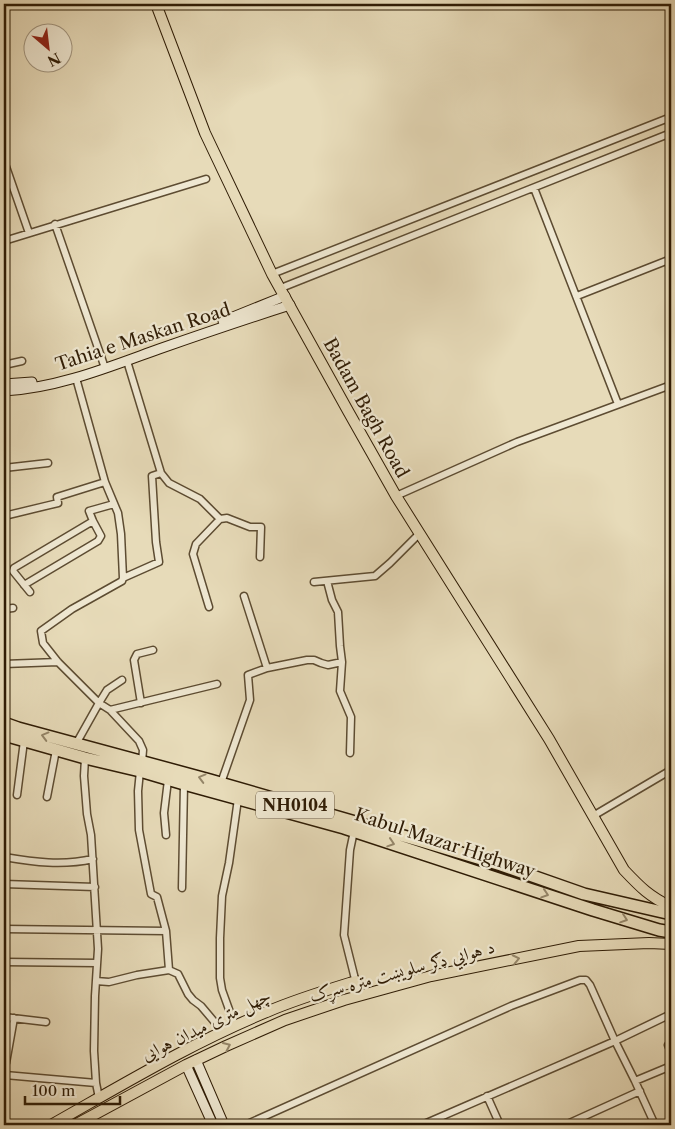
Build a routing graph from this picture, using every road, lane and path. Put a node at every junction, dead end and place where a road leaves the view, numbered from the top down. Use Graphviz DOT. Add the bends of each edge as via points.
graph roads {
  1 [pos="156,4"];
  2 [pos="671,116"];
  3 [pos="671,133"];
  4 [pos="4,161"];
  5 [pos="206,179"];
  6 [pos="534,188"];
  7 [pos="55,224"];
  8 [pos="28,233"];
  9 [pos="4,241"];
  10 [pos="671,259"];
  11 [pos="272,274"];
  12 [pos="285,296"];
  13 [pos="577,296"];
  14 [pos="127,360"];
  15 [pos="22,362"];
  16 [pos="4,366"];
  17 [pos="104,366"];
  18 [pos="76,378"];
  19 [pos="4,384"];
  20 [pos="671,385"];
  21 [pos="4,391"];
  22 [pos="618,404"];
  23 [pos="48,463"];
  24 [pos="4,468"];
  25 [pos="161,473"];
  26 [pos="105,482"];
  27 [pos="396,496"];
  28 [pos="114,504"];
  29 [pos="4,516"];
  30 [pos="220,519"];
  31 [pos="93,521"];
  32 [pos="420,533"];
  33 [pos="260,557"];
  34 [pos="123,578"];
  35 [pos="327,581"];
  36 [pos="314,582"];
  37 [pos="24,585"];
  38 [pos="30,592"];
  39 [pos="244,596"];
  40 [pos="209,607"];
  41 [pos="13,608"];
  42 [pos="4,609"];
  43 [pos="153,650"];
  44 [pos="58,662"];
  45 [pos="342,662"];
  46 [pos="4,664"];
  47 [pos="268,668"];
  48 [pos="122,680"];
  49 [pos="217,684"];
  50 [pos="99,703"];
  51 [pos="141,703"];
  52 [pos="110,710"];
  53 [pos="4,723"];
  54 [pos="4,735"];
  55 [pos="24,741"];
  56 [pos="76,744"];
  57 [pos="56,750"];
  58 [pos="350,753"];
  59 [pos="85,758"];
  60 [pos="141,766"];
  61 [pos="671,770"];
  62 [pos="168,780"];
  63 [pos="221,783"];
  64 [pos="184,784"];
  65 [pos="17,795"];
  66 [pos="47,797"];
  67 [pos="238,799"];
  68 [pos="590,811"];
  69 [pos="354,831"];
  70 [pos="166,834"];
  71 [pos="4,857"];
  72 [pos="93,859"];
  73 [pos="4,884"];
  74 [pos="95,887"];
  75 [pos="182,888"];
  76 [pos="671,907"];
  77 [pos="671,914"];
  78 [pos="4,929"];
  79 [pos="97,931"];
  80 [pos="166,931"];
  81 [pos="671,932"];
  82 [pos="671,944"];
  83 [pos="4,962"];
  84 [pos="97,963"];
  85 [pos="169,970"];
  86 [pos="96,981"];
  87 [pos="356,981"];
  88 [pos="359,995"];
  89 [pos="671,1014"];
  90 [pos="4,1017"];
  91 [pos="14,1018"];
  92 [pos="46,1022"];
  93 [pos="235,1026"];
  94 [pos="223,1032"];
  95 [pos="615,1041"];
  96 [pos="668,1045"];
  97 [pos="671,1053"];
  98 [pos="191,1063"];
  99 [pos="4,1065"];
  100 [pos="671,1066"];
  101 [pos="4,1074"];
  102 [pos="635,1081"];
  103 [pos="96,1083"];
  104 [pos="640,1091"];
  105 [pos="487,1096"];
  106 [pos="99,1098"];
  107 [pos="51,1125"];
  108 [pos="75,1125"];
  109 [pos="213,1125"];
  110 [pos="224,1125"];
  111 [pos="245,1125"];
  112 [pos="422,1125"];
  113 [pos="500,1125"];
  114 [pos="565,1125"];
  115 [pos="655,1125"];
  1 -- 11 [label="main road, Badam Bagh Road" via="205,133"];
  2 -- 11 [label="street"];
  3 -- 6 [label="street"];
  4 -- 8 [label="street"];
  5 -- 7 [label="street"];
  6 -- 12 [label="street"];
  6 -- 13 [label="street"];
  7 -- 8 [label="street"];
  7 -- 17 [label="street"];
  8 -- 9 [label="street"];
  10 -- 13 [label="street"];
  11 -- 12 [label="main road, Badam Bagh Road"];
  12 -- 14 [label="main road, Tahia e Maskan Road" via="207,332"];
  12 -- 17 [label="main road, Tahia e Maskan Road"];
  12 -- 27 [label="main road, Badam Bagh Road"];
  13 -- 22 [label="street"];
  14 -- 17 [label="main road, Tahia e Maskan Road"];
  14 -- 25 [label="street"];
  15 -- 16 [label="street"];
  17 -- 18 [label="main road, Tahia e Maskan Road"];
  17 -- 19 [label="main road, Tahia e Maskan Road" via="36,381"];
  18 -- 21 [label="main road, Tahia e Maskan Road"];
  18 -- 26 [label="street"];
  20 -- 22 [label="street"];
  22 -- 27 [label="street" via="516,442"];
  23 -- 24 [label="street"];
  25 -- 30 [label="street" via="169,483 200,499"];
  25 -- 34 [label="street" via="152,476 159,562"];
  26 -- 28 [label="street"];
  26 -- 29 [label="street" via="58,497 58,503"];
  27 -- 32 [label="main road, Badam Bagh Road"];
  28 -- 31 [label="street" via="89,512"];
  28 -- 34 [label="street" via="121,534"];
  30 -- 33 [label="street" via="262,527"];
  30 -- 40 [label="street" via="196,544 193,554"];
  31 -- 37 [label="street" via="101,536 98,540"];
  31 -- 37 [label="street" via="14,568 13,572"];
  32 -- 35 [label="street" via="375,576"];
  32 -- 68 [label="main road, Badam Bagh Road" via="549,739"];
  34 -- 44 [label="street" via="41,631 43,644"];
  35 -- 36 [label="street"];
  35 -- 45 [label="street" via="338,612"];
  37 -- 38 [label="street"];
  39 -- 47 [label="street"];
  41 -- 42 [label="street"];
  43 -- 51 [label="street" via="137,654 134,660"];
  44 -- 46 [label="street"];
  44 -- 50 [label="street"];
  45 -- 47 [label="street" via="328,665 307,660"];
  45 -- 58 [label="street" via="340,691 351,717"];
  47 -- 63 [label="street" via="248,675 250,700"];
  48 -- 50 [label="street" via="107,690"];
  49 -- 51 [label="street"];
  50 -- 52 [label="street"];
  50 -- 56 [label="street"];
  51 -- 52 [label="street"];
  52 -- 60 [label="street" via="139,740 143,750"];
  56 -- 53 [label="highway, Kabul Mazar Highway / NH0104, one-way"];
  54 -- 55 [label="highway, Kabul Mazar Highway / NH0104"];
  55 -- 57 [label="highway, Kabul Mazar Highway / NH0104"];
  55 -- 65 [label="street"];
  56 -- 60 [label="highway, Kabul Mazar Highway / NH0104"];
  57 -- 59 [label="highway, Kabul Mazar Highway / NH0104"];
  57 -- 66 [label="street"];
  59 -- 60 [label="highway, Kabul Mazar Highway / NH0104"];
  59 -- 72 [label="street"];
  60 -- 62 [label="highway, Kabul Mazar Highway / NH0104"];
  63 -- 60 [label="highway, Kabul Mazar Highway / NH0104, one-way"];
  60 -- 80 [label="street" via="139,830 151,894 157,897"];
  61 -- 68 [label="street"];
  62 -- 64 [label="highway, Kabul Mazar Highway / NH0104"];
  62 -- 70 [label="street" via="164,813"];
  63 -- 77 [label="highway, Kabul Mazar Highway / NH0104" via="483,860 584,894"];
  64 -- 67 [label="highway, Kabul Mazar Highway / NH0104"];
  64 -- 75 [label="street"];
  67 -- 69 [label="highway, Kabul Mazar Highway / NH0104"];
  67 -- 93 [label="street" via="222,896 220,938 222,990"];
  68 -- 76 [label="main road, Badam Bagh Road" via="624,870 641,888"];
  69 -- 81 [label="highway, Kabul Mazar Highway / NH0104, one-way" via="578,905"];
  69 -- 87 [label="street" via="344,934"];
  71 -- 72 [label="street" via="52,864"];
  72 -- 74 [label="street"];
  73 -- 74 [label="street"];
  74 -- 79 [label="street"];
  78 -- 79 [label="street"];
  79 -- 80 [label="street"];
  79 -- 84 [label="street"];
  80 -- 85 [label="street"];
  88 -- 82 [label="main road, د هوايي ډګر سلویښت متره سړک, one-way" via="431,976 579,946"];
  83 -- 84 [label="street"];
  84 -- 86 [label="street"];
  85 -- 86 [label="street" via="109,982"];
  85 -- 94 [label="street" via="178,974 188,994"];
  86 -- 103 [label="street"];
  87 -- 88 [label="street"];
  87 -- 93 [label="main road, چهل متری میدان هوایی" via="301,998"];
  98 -- 88 [label="main road, د هوايي ډګر سلویښت متره سړک, one-way" via="285,1020"];
  89 -- 95 [label="street"];
  90 -- 91 [label="street"];
  91 -- 92 [label="street"];
  91 -- 99 [label="street"];
  93 -- 94 [label="main road, چهل متری میدان هوایی"];
  94 -- 106 [label="main road, چهل متری میدان هوایی"];
  95 -- 102 [label="street"];
  95 -- 105 [label="street"];
  95 -- 111 [label="street" via="590,985 586,980 580,980 512,1006"];
  96 -- 97 [label="street"];
  98 -- 108 [label="main road, د هوايي ډګر سلویښت متره سړک"];
  98 -- 109 [label="main road"];
  98 -- 110 [label="main road"];
  100 -- 102 [label="street"];
  101 -- 103 [label="street"];
  102 -- 104 [label="street"];
  103 -- 106 [label="street"];
  104 -- 114 [label="street"];
  104 -- 115 [label="street"];
  105 -- 112 [label="street"];
  105 -- 113 [label="street"];
  106 -- 107 [label="main road, چهل متری میدان هوایی"];
}
